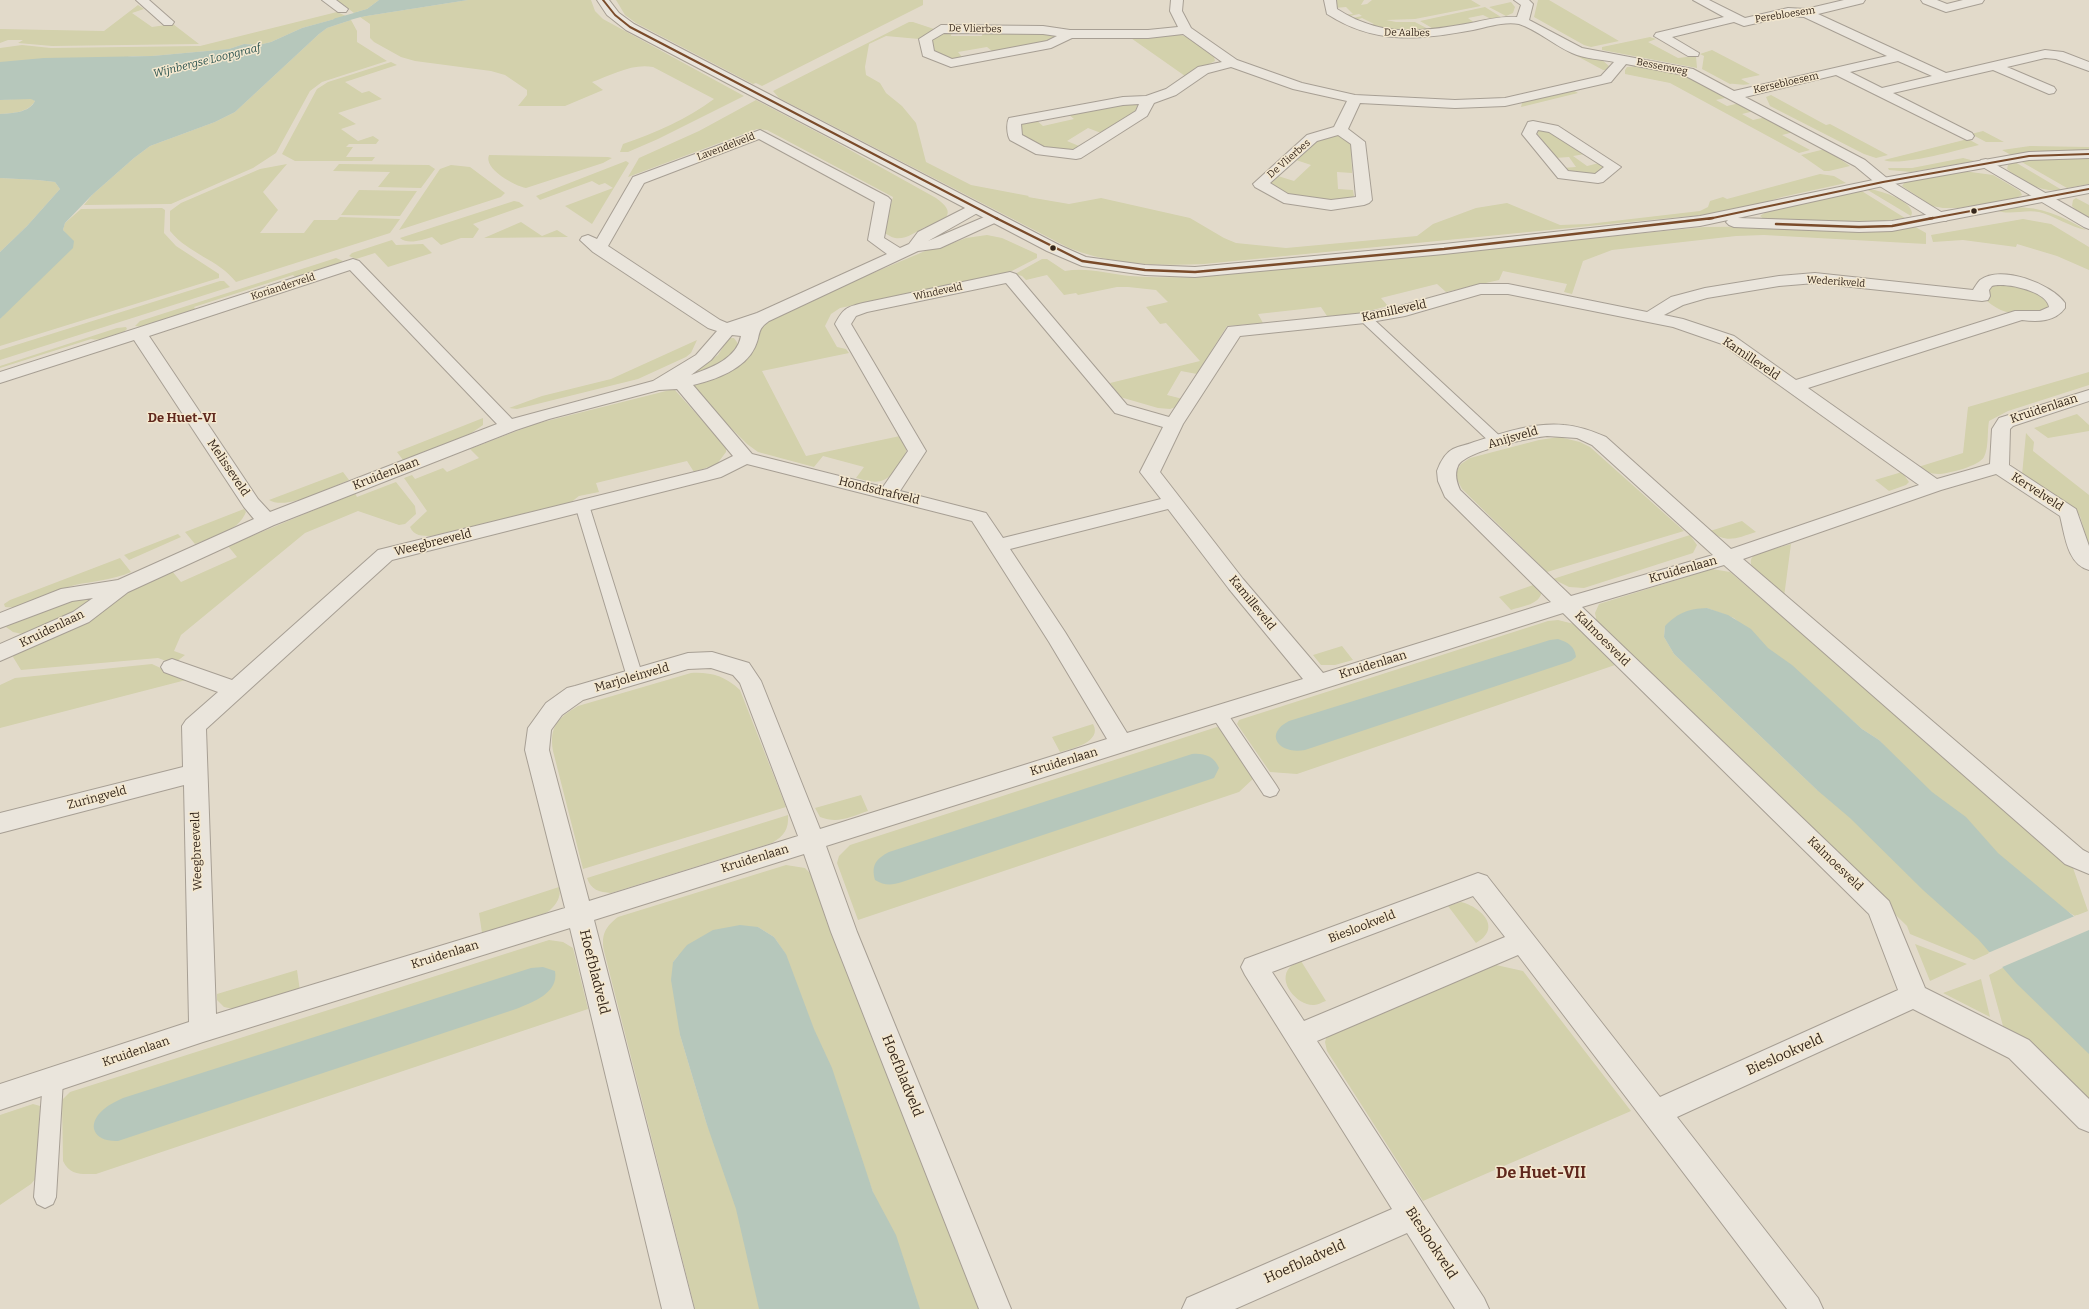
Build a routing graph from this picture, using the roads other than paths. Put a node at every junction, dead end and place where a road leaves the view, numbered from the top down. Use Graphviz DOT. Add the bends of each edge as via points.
graph roads {
  1 [pos="142,0"];
  2 [pos="328,0"];
  3 [pos="603,0"];
  4 [pos="1177,0"];
  5 [pos="1330,0"];
  6 [pos="1520,0"];
  7 [pos="1698,0"];
  8 [pos="1859,0"];
  9 [pos="1928,0"];
  10 [pos="1978,0"];
  11 [pos="342,9"];
  12 [pos="1806,13"];
  13 [pos="1735,18"];
  14 [pos="1522,21"];
  15 [pos="168,22"];
  16 [pos="1186,30"];
  17 [pos="1070,34"];
  18 [pos="1693,53"];
  19 [pos="1898,57"];
  20 [pos="1622,60"];
  21 [pos="1232,63"];
  22 [pos="1992,65"];
  23 [pos="2089,67"];
  24 [pos="1838,71"];
  25 [pos="1944,77"];
  26 [pos="2049,90"];
  27 [pos="1882,92"];
  28 [pos="1734,95"];
  29 [pos="1355,99"];
  30 [pos="1148,100"];
  31 [pos="1505,102"];
  32 [pos="1534,125"];
  33 [pos="1340,130"];
  34 [pos="1967,136"];
  35 [pos="2089,154"];
  36 [pos="1986,164"];
  37 [pos="1882,182"];
  38 [pos="2089,189"];
  39 [pos="2046,198"];
  40 [pos="976,208"];
  41 [pos="994,218"];
  42 [pos="1941,218"];
  43 [pos="1700,221"];
  44 [pos="2089,224"];
  45 [pos="915,247"];
  46 [pos="899,254"];
  47 [pos="1991,302"];
  48 [pos="2021,315"];
  49 [pos="763,317"];
  50 [pos="1365,318"];
  51 [pos="1648,318"];
  52 [pos="728,329"];
  53 [pos="750,332"];
  54 [pos="139,334"];
  55 [pos="0,378"];
  56 [pos="672,381"];
  57 [pos="1793,387"];
  58 [pos="2089,395"];
  59 [pos="1174,424"];
  60 [pos="508,426"];
  61 [pos="1498,442"];
  62 [pos="745,458"];
  63 [pos="1999,467"];
  64 [pos="1934,486"];
  65 [pos="890,493"];
  66 [pos="1172,502"];
  67 [pos="582,505"];
  68 [pos="267,521"];
  69 [pos="998,546"];
  70 [pos="1728,557"];
  71 [pos="2089,563"];
  72 [pos="121,587"];
  73 [pos="1567,604"];
  74 [pos="0,621"];
  75 [pos="1,652"];
  76 [pos="172,667"];
  77 [pos="635,677"];
  78 [pos="1318,682"];
  79 [pos="234,689"];
  80 [pos="1219,714"];
  81 [pos="1122,744"];
  82 [pos="194,773"];
  83 [pos="1270,790"];
  84 [pos="0,823"];
  85 [pos="812,841"];
  86 [pos="2089,864"];
  87 [pos="580,914"];
  88 [pos="1523,941"];
  89 [pos="1914,996"];
  90 [pos="203,1030"];
  91 [pos="1298,1036"];
  92 [pos="53,1080"];
  93 [pos="0,1097"];
  94 [pos="1655,1113"];
  95 [pos="2089,1118"];
  96 [pos="45,1197"];
  97 [pos="1413,1215"];
  98 [pos="678,1309"];
  99 [pos="995,1309"];
  100 [pos="1198,1309"];
  101 [pos="1474,1309"];
  102 [pos="1807,1309"];
  1 -- 15 [label="street"];
  2 -- 11 [label="street"];
  3 -- 40 [label="street" via="608,10 618,19"];
  4 -- 16 [label="street" via="1176,11"];
  5 -- 14 [label="street, De Aalbes" via="1332,11 1359,28 1400,35 1438,33 1508,19"];
  6 -- 14 [label="street" via="1527,4"];
  7 -- 13 [label="street, Perebloesem"];
  8 -- 12 [label="street, Perebloesem"];
  9 -- 10 [label="street" via="1946,8"];
  12 -- 13 [label="street, Perebloesem" via="1788,12 1744,22"];
  12 -- 19 [label="street"];
  13 -- 18 [label="street, Perebloesem" via="1660,36"];
  14 -- 20 [label="street, Bessenweg" via="1578,51"];
  16 -- 17 [label="street, De Vlierbes" via="1148,34"];
  16 -- 21 [label="street"];
  17 -- 17 [label="street, De Vlierbes" via="1051,44 951,63 928,53 925,39 941,28 1043,30"];
  19 -- 24 [label="street, Kersebloesem"];
  19 -- 25 [label="street"];
  20 -- 28 [label="street, Bessenweg" via="1688,72"];
  20 -- 31 [label="street" via="1606,79"];
  21 -- 29 [label="street" via="1298,86"];
  21 -- 30 [label="street" via="1203,70 1171,92"];
  22 -- 23 [label="street" via="2045,54 2058,55"];
  22 -- 25 [label="street"];
  22 -- 26 [label="street"];
  24 -- 27 [label="street"];
  24 -- 28 [label="street, Kersebloesem"];
  25 -- 27 [label="street"];
  27 -- 34 [label="street"];
  28 -- 37 [label="street, Bessenweg" via="1860,163"];
  29 -- 31 [label="street" via="1448,104"];
  29 -- 33 [label="street"];
  30 -- 30 [label="street" via="1123,101 1014,121 1015,137 1041,151 1076,155 1142,113"];
  31 -- 32 [label="street"];
  32 -- 32 [label="street" via="1553,129 1614,167 1598,179 1563,175 1529,134"];
  33 -- 33 [label="street, De Vlierbes" via="1312,138 1260,184 1284,198 1331,205 1364,200 1358,142"];
  35 -- 36 [label="street" via="2029,156"];
  36 -- 37 [label="street"];
  36 -- 39 [label="street"];
  37 -- 42 [label="street, Bessenweg"];
  37 -- 43 [label="street"];
  38 -- 39 [label="street"];
  39 -- 42 [label="street"];
  39 -- 44 [label="street"];
  40 -- 41 [label="street"];
  40 -- 45 [label="street, Kruidenlaan" via="924,235"];
  41 -- 43 [label="street" via="1052,248 1082,260 1145,270 1195,272 1444,249"];
  41 -- 45 [label="street, Kruidenlaan" via="934,245"];
  42 -- 43 [label="street" via="1892,226 1859,227"];
  45 -- 46 [label="street, Kruidenlaan"];
  46 -- 49 [label="street, Kruidenlaan"];
  46 -- 52 [label="street, Lavendelveld" via="876,240 883,200 760,134 638,180 594,245 714,324"];
  47 -- 48 [label="street, Wederikveld"];
  47 -- 48 [label="street, Wederikveld" via="1981,290 1983,286 1988,282 2008,280 2045,291 2057,303 2053,313 2045,316"];
  47 -- 51 [label="street, Wederikveld" via="1815,278 1704,293 1677,301"];
  48 -- 57 [label="street, Wederikveld"];
  49 -- 52 [label="street, Kruidenlaan" via="744,321"];
  49 -- 53 [label="street, Kruidenlaan" via="753,324"];
  50 -- 51 [label="street, Kamilleveld" via="1399,312 1480,289 1508,289"];
  50 -- 59 [label="street, Kamilleveld" via="1234,331"];
  50 -- 61 [label="lane"];
  51 -- 57 [label="street, Kamilleveld" via="1677,323 1728,340"];
  52 -- 53 [label="street, Lavendelveld"];
  52 -- 56 [label="street, Kruidenlaan" via="718,339 711,352"];
  53 -- 56 [label="street, Kruidenlaan" via="746,348 738,359 719,369"];
  54 -- 55 [label="street, Korianderveld"];
  54 -- 60 [label="street, Korianderveld" via="353,264"];
  54 -- 68 [label="street, Melisseveld" via="251,503"];
  56 -- 60 [label="street, Kruidenlaan"];
  56 -- 62 [label="street"];
  57 -- 64 [label="street, Kamilleveld"];
  58 -- 63 [label="street, Kruidenlaan" via="2006,422 2001,430"];
  59 -- 65 [label="street, Windeveld" via="1121,409 1010,277 863,308 849,314 843,324 917,451"];
  59 -- 66 [label="street, Kamilleveld" via="1150,472"];
  60 -- 68 [label="street, Kruidenlaan"];
  61 -- 70 [label="street, Anijsveld" via="1554,428 1587,434 1599,441"];
  61 -- 73 [label="street, Anijsveld" via="1460,453 1451,460 1446,482 1452,493"];
  62 -- 65 [label="street, Hondsdrafveld"];
  62 -- 67 [label="street" via="714,473"];
  63 -- 64 [label="street, Kruidenlaan"];
  63 -- 71 [label="street, Kervelveld" via="2069,513 2082,557"];
  64 -- 70 [label="street, Kruidenlaan"];
  65 -- 69 [label="street, Hondsdrafveld" via="979,517"];
  66 -- 69 [label="street"];
  66 -- 78 [label="street, Kamilleveld"];
  67 -- 77 [label="lane"];
  67 -- 79 [label="street, Weegbreeveld" via="384,555"];
  68 -- 72 [label="street, Kruidenlaan"];
  69 -- 81 [label="street, Hondsdrafveld"];
  70 -- 73 [label="street, Kruidenlaan"];
  70 -- 86 [label="street" via="2074,857"];
  72 -- 74 [label="street, Kruidenlaan" via="68,594"];
  72 -- 75 [label="street, Kruidenlaan" via="80,617"];
  73 -- 78 [label="street, Kruidenlaan"];
  73 -- 89 [label="street, Kalmoesveld" via="1880,908"];
  76 -- 79 [label="street"];
  77 -- 85 [label="street, Marjoleinveld" via="688,661 712,660 741,669 750,681"];
  77 -- 87 [label="street, Marjoleinveld" via="575,694 554,709 540,728 537,750"];
  78 -- 80 [label="street, Kruidenlaan"];
  79 -- 82 [label="street, Weegbreeveld" via="194,726"];
  80 -- 81 [label="street, Kruidenlaan"];
  80 -- 83 [label="lane"];
  81 -- 85 [label="street, Kruidenlaan"];
  82 -- 84 [label="street, Zuringveld"];
  82 -- 90 [label="street, Weegbreeveld"];
  85 -- 87 [label="street, Kruidenlaan"];
  85 -- 99 [label="street, Hoefbladveld" via="844,932"];
  87 -- 90 [label="street, Kruidenlaan"];
  87 -- 98 [label="street, Hoefbladveld"];
  88 -- 91 [label="street"];
  88 -- 91 [label="street, Bieslookveld" via="1478,883 1254,967"];
  88 -- 94 [label="street, Bieslookveld"];
  89 -- 94 [label="street, Bieslookveld"];
  89 -- 95 [label="street" via="2019,1049"];
  90 -- 92 [label="street, Kruidenlaan"];
  91 -- 97 [label="street, Bieslookveld"];
  92 -- 93 [label="street, Kruidenlaan"];
  92 -- 96 [label="lane"];
  94 -- 102 [label="street, Bieslookveld"];
  97 -- 100 [label="street, Hoefbladveld"];
  97 -- 101 [label="street, Bieslookveld"];
}
